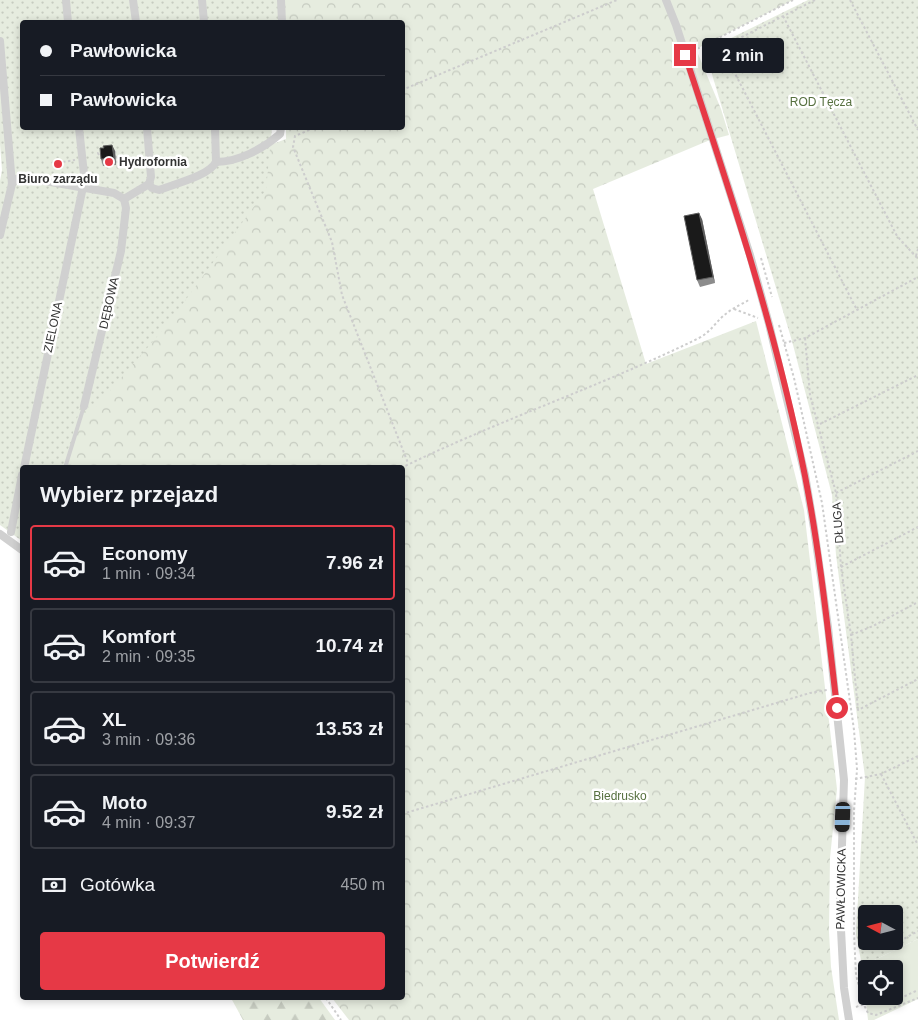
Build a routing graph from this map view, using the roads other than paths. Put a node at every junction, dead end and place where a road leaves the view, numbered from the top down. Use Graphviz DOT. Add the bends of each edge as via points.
graph roads {
  1 [pos="66,0"];
  2 [pos="133,0"];
  3 [pos="202,0"];
  4 [pos="281,0"];
  5 [pos="666,0"];
  6 [pos="68,20"];
  7 [pos="136,20"];
  8 [pos="204,20"];
  9 [pos="282,20"];
  10 [pos="0,41"];
  11 [pos="79,130"];
  12 [pos="147,130"];
  13 [pos="215,130"];
  14 [pos="281,130"];
  15 [pos="216,162"];
  16 [pos="12,184"];
  17 [pos="149,184"];
  18 [pos="83,187"];
  19 [pos="124,199"];
  20 [pos="0,235"];
  21 [pos="84,406"];
  22 [pos="25,465"];
  23 [pos="66,465"];
  24 [pos="20,484"];
  25 [pos="10,532"];
  26 [pos="0,534"];
  27 [pos="20,549"];
  28 [pos="849,1020"];
  1 -- 6 [label="street"];
  2 -- 7 [label="street"];
  3 -- 8 [label="street"];
  4 -- 9 [label="street"];
  5 -- 28 [label="street, PAWŁOWICKA" via="734,204 769,324 805,475 844,780 841,961"];
  10 -- 16 [label="street"];
  11 -- 18 [label="street, ZIELONA"];
  12 -- 17 [label="street"];
  13 -- 15 [label="street"];
  14 -- 15 [label="street" via="268,144 224,162"];
  15 -- 17 [label="street" via="213,168 200,176 158,190"];
  16 -- 18 [label="street" via="22,177"];
  16 -- 20 [label="street"];
  17 -- 19 [label="street"];
  18 -- 19 [label="street" via="114,193"];
  18 -- 22 [label="street, ZIELONA"];
  19 -- 21 [label="street, DĘBOWA" via="122,251"];
  21 -- 23 [label="lane"];
  24 -- 25 [label="street"];
  26 -- 27 [label="street"];
}
